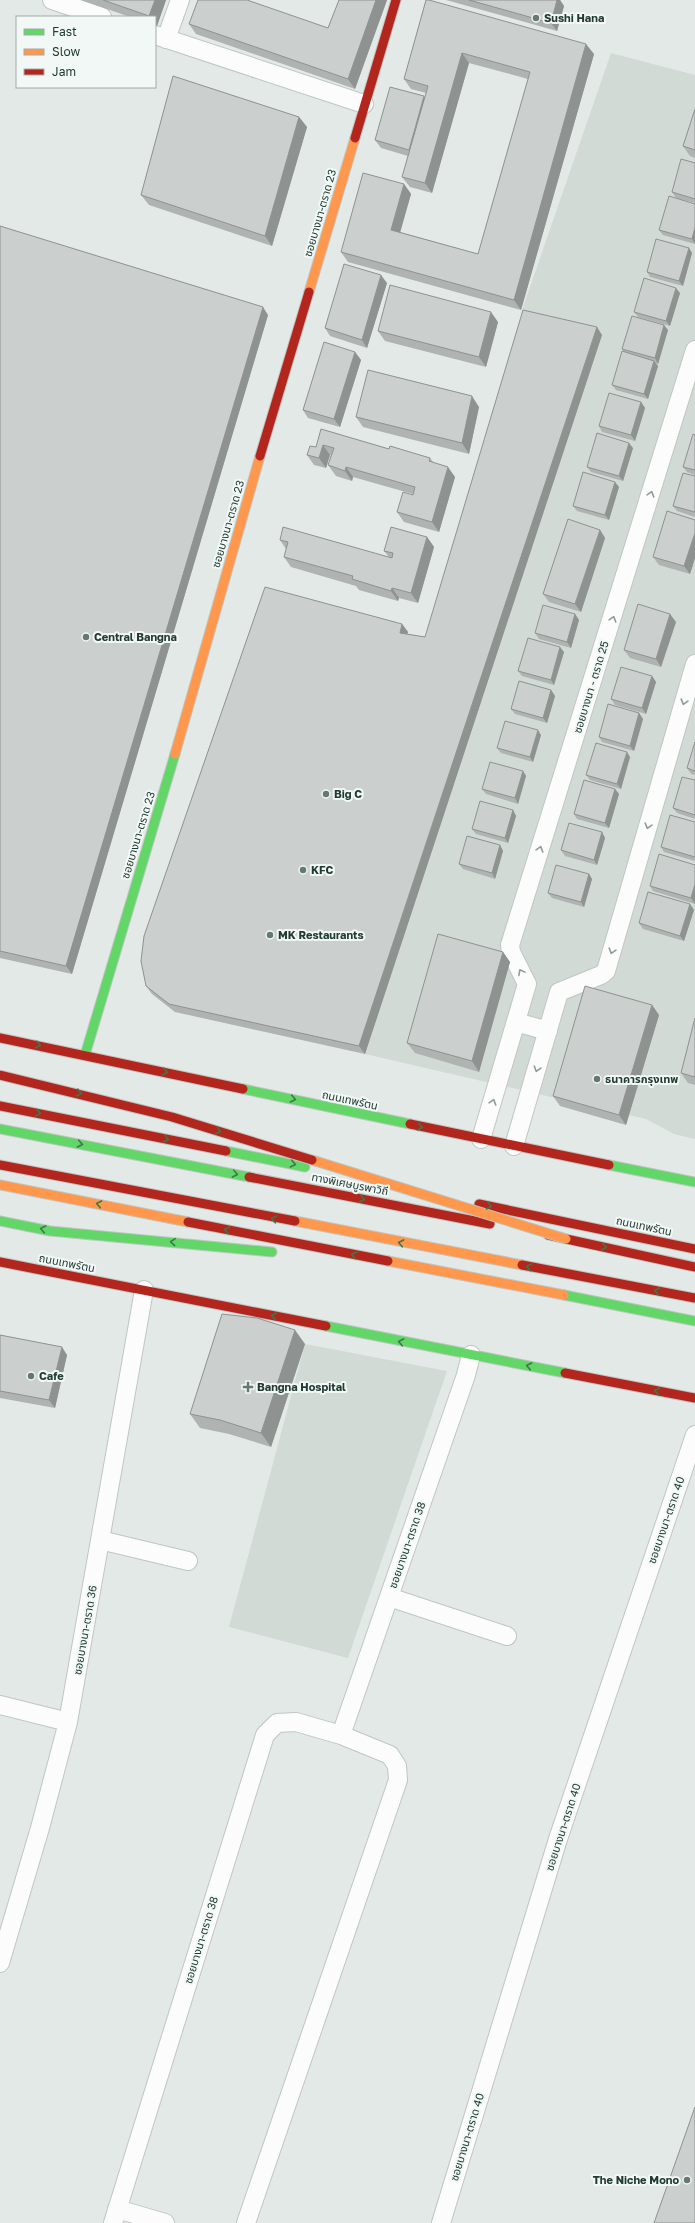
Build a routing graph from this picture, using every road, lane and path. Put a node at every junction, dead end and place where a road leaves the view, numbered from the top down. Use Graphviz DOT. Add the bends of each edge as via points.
graph roads {
  1 [pos="52,0"];
  2 [pos="180,0"];
  3 [pos="396,0"];
  4 [pos="99,16"];
  5 [pos="161,37"];
  6 [pos="364,104"];
  7 [pos="695,350"];
  8 [pos="695,664"];
  9 [pos="516,1022"];
  10 [pos="548,1031"];
  11 [pos="0,1038"];
  12 [pos="85,1055"];
  13 [pos="0,1075"];
  14 [pos="0,1106"];
  15 [pos="0,1128"];
  16 [pos="481,1139"];
  17 [pos="514,1146"];
  18 [pos="0,1164"];
  19 [pos="695,1182"];
  20 [pos="0,1185"];
  21 [pos="0,1221"];
  22 [pos="566,1239"];
  23 [pos="695,1249"];
  24 [pos="280,1253"];
  25 [pos="326,1259"];
  26 [pos="0,1262"];
  27 [pos="695,1267"];
  28 [pos="144,1290"];
  29 [pos="695,1298"];
  30 [pos="695,1323"];
  31 [pos="471,1355"];
  32 [pos="695,1398"];
  33 [pos="695,1435"];
  34 [pos="100,1540"];
  35 [pos="188,1561"];
  36 [pos="389,1597"];
  37 [pos="507,1636"];
  38 [pos="0,1705"];
  39 [pos="68,1722"];
  40 [pos="341,1735"];
  41 [pos="0,1963"];
  42 [pos="115,2216"];
  43 [pos="165,2223"];
  44 [pos="246,2223"];
  45 [pos="441,2223"];
  1 -- 4 [label="street"];
  2 -- 5 [label="street"];
  3 -- 6 [label="main road, ซอยบางนา-ตราด 23"];
  5 -- 6 [label="street"];
  6 -- 12 [label="main road, ซอยบางนา-ตราด 23" via="230,560 214,623"];
  9 -- 7 [label="street, ซอยบางนา - ตราด 25, one-way" via="527,984 510,946"];
  8 -- 10 [label="street, one-way" via="606,971 559,992"];
  9 -- 10 [label="street"];
  16 -- 9 [label="street, ซอยบางนา - ตราด 25, one-way"];
  10 -- 17 [label="street, one-way"];
  11 -- 12 [label="main road, ถนนเทพรัตน, one-way"];
  12 -- 16 [label="main road, ถนนเทพรัตน, one-way"];
  13 -- 22 [label="main road, one-way, bridge" via="172,1117"];
  14 -- 23 [label="main road, ถนนเทพรัตน, one-way" via="268,1159"];
  15 -- 22 [label="main road, ทางพิเศษบูรพาวิถี, one-way, bridge"];
  16 -- 17 [label="main road, ถนนเทพรัตน"];
  17 -- 19 [label="main road, ถนนเทพรัตน"];
  29 -- 18 [label="main road, one-way"];
  30 -- 20 [label="main road, one-way"];
  24 -- 21 [label="main road, one-way" via="50,1231"];
  22 -- 27 [label="main road, ทางพิเศษบูรพาวิถี, one-way"];
  25 -- 30 [label="main road" via="488,1285"];
  26 -- 28 [label="main road, ถนนเทพรัตน"];
  31 -- 28 [label="main road, ถนนเทพรัตน, one-way"];
  28 -- 34 [label="street, ซอยบางนา-ตราด 36"];
  32 -- 31 [label="main road, ถนนเทพรัตน, one-way"];
  31 -- 36 [label="street, ซอยบางนา-ตราด 38"];
  33 -- 45 [label="street, ซอยบางนา-ตราด 40" via="558,1839"];
  34 -- 35 [label="street"];
  34 -- 39 [label="street, ซอยบางนา-ตราด 36"];
  36 -- 37 [label="street"];
  36 -- 40 [label="street, ซอยบางนา-ตราด 38"];
  38 -- 39 [label="street"];
  39 -- 41 [label="street, ซอยบางนา-ตราด 36"];
  40 -- 42 [label="street, ซอยบางนา-ตราด 38" via="296,1722 277,1724 265,1735"];
  40 -- 44 [label="street, ซอยบางนา-ตราด 38" via="390,1755 398,1766 398,1780"];
  42 -- 43 [label="street"];
}
